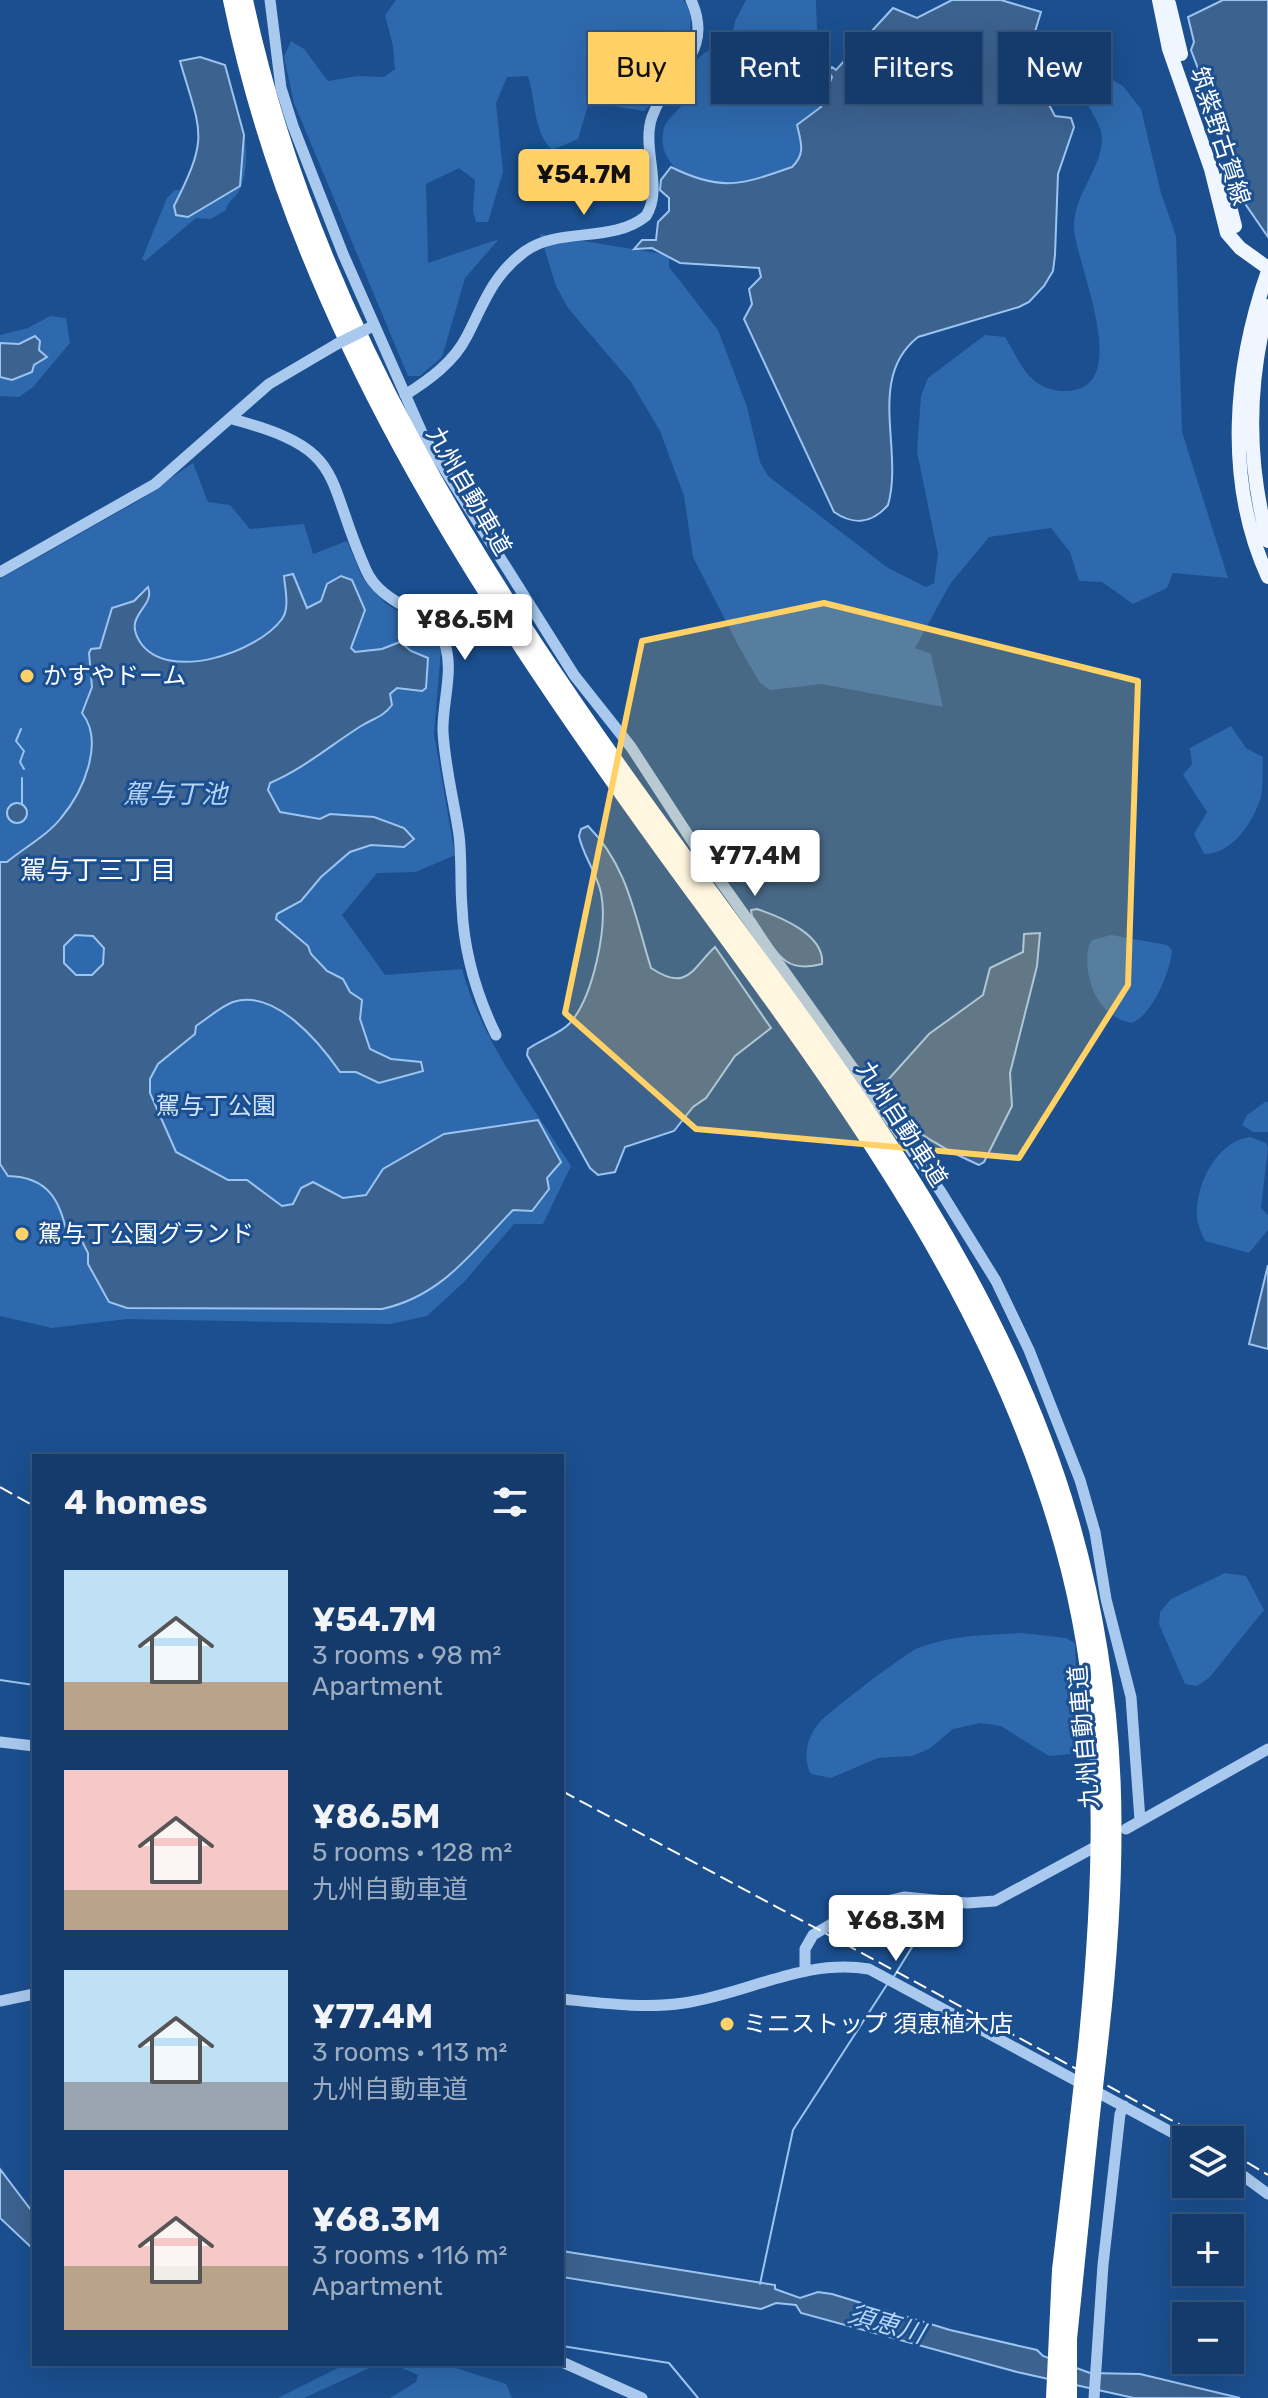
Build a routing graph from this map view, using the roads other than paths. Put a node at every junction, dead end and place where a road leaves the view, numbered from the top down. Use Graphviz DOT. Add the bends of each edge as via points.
graph roads {
  1 [pos="231,0"];
  2 [pos="245,0"];
  3 [pos="270,0"];
  4 [pos="691,0"];
  5 [pos="1159,0"];
  6 [pos="1168,0"];
  7 [pos="1268,260"];
  8 [pos="1268,270"];
  9 [pos="1268,306"];
  10 [pos="374,326"];
  11 [pos="405,395"];
  12 [pos="232,419"];
  13 [pos="1268,541"];
  14 [pos="0,572"];
  15 [pos="1268,577"];
  16 [pos="496,1035"];
  17 [pos="0,1742"];
  18 [pos="32,1746"];
  19 [pos="1268,1749"];
  20 [pos="1140,1820"];
  21 [pos="1126,1829"];
  22 [pos="1093,1848"];
  23 [pos="805,1970"];
  24 [pos="32,1994"];
  25 [pos="564,1999"];
  26 [pos="0,2001"];
  27 [pos="1092,2049"];
  28 [pos="1124,2106"];
  29 [pos="1172,2132"];
  30 [pos="1244,2176"];
  31 [pos="1268,2194"];
  32 [pos="1062,2338"];
  33 [pos="564,2363"];
  34 [pos="1094,2397"];
  35 [pos="642,2398"];
  36 [pos="1054,2398"];
  37 [pos="1069,2398"];
  1 -- 27 [label="highway, 九州自動車道" via="293,215 331,310 392,434 548,688 879,1154 937,1249 1008,1392 1033,1452 1069,1570 1089,1671 1097,1736 1100,1870"];
  2 -- 27 [label="highway, 九州自動車道" via="305,211 338,293 450,511 559,682 889,1145 974,1288 1022,1386 1083,1567 1110,1722 1115,1871"];
  3 -- 10 [label="street" via="281,88 293,126"];
  4 -- 11 [label="street" via="699,21 698,42 651,119 653,198 646,216 620,230 527,249 484,295 456,353"];
  5 -- 8 [label="main road, 筑紫野古賀線" via="1169,49 1227,233"];
  6 -- 7 [label="main road, 筑紫野古賀線" via="1236,229"];
  8 -- 15 [label="main road, 筑紫野古賀線" via="1246,350 1240,431 1248,521"];
  9 -- 13 [label="main road" via="1252,393 1253,468"];
  10 -- 11 [label="street"];
  10 -- 12 [label="street, bridge" via="269,384"];
  11 -- 20 [label="street" via="423,435 574,675 631,747 694,844 800,988 996,1281 1029,1350 1095,1532 1131,1697"];
  12 -- 14 [label="street" via="155,484"];
  12 -- 16 [label="street" via="280,432 316,455 333,481 374,583 387,598 427,620 443,638 448,659 443,729 460,845 464,933 473,981"];
  17 -- 18 [label="street"];
  19 -- 20 [label="street"];
  20 -- 21 [label="street"];
  22 -- 23 [label="street" via="995,1901 904,1897 860,1907 813,1935 805,1949"];
  23 -- 25 [label="street" via="683,2003"];
  23 -- 28 [label="street" via="869,1969"];
  24 -- 26 [label="street"];
  27 -- 32 [label="highway, 九州自動車道, bridge"];
  28 -- 29 [label="street"];
  28 -- 34 [label="street"];
  30 -- 31 [label="street"];
  32 -- 36 [label="highway, 九州自動車道"];
  32 -- 37 [label="highway, 九州自動車道"];
  33 -- 35 [label="street"];
}
